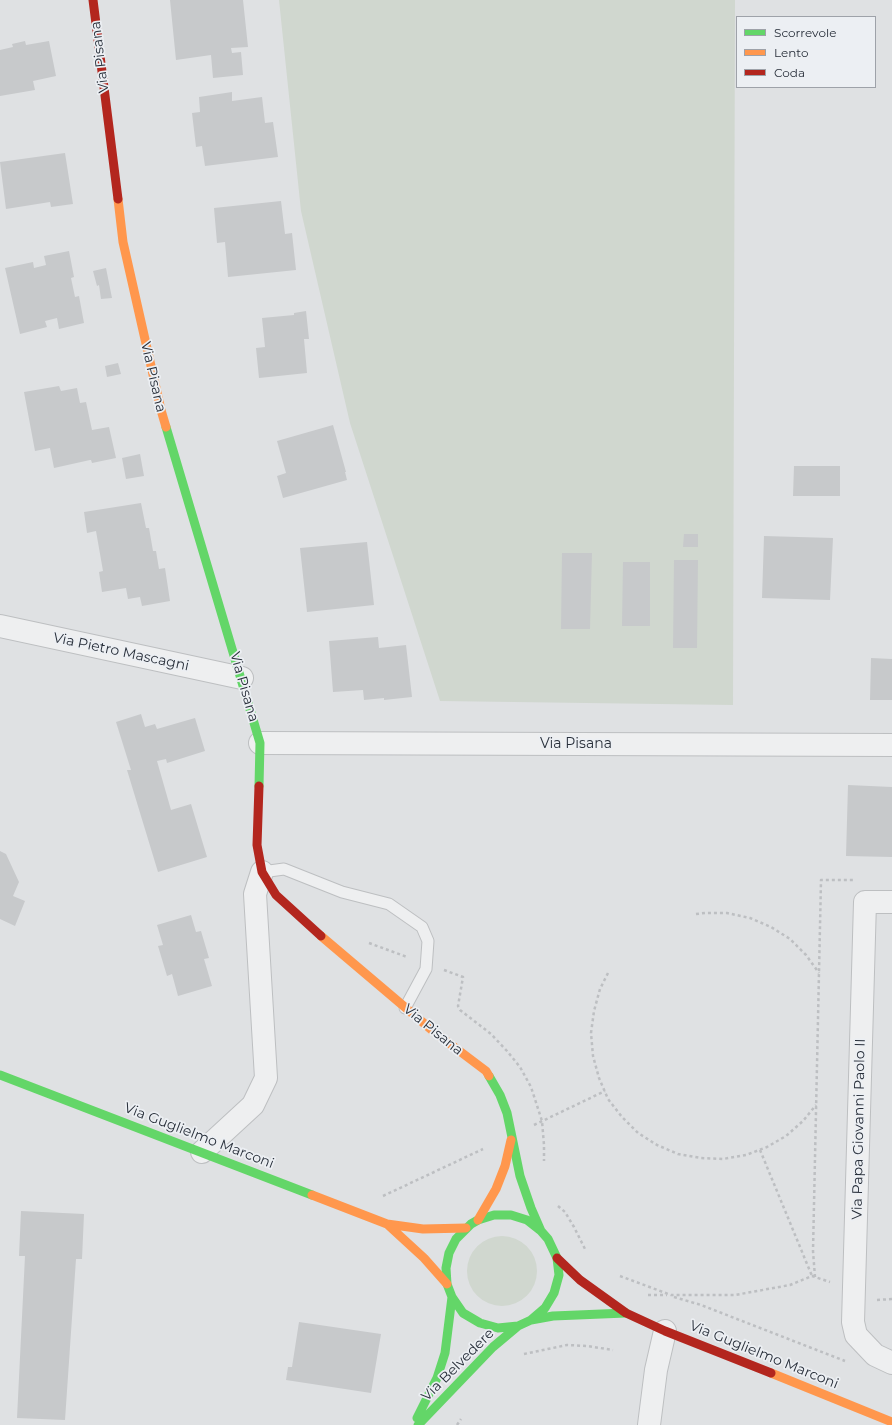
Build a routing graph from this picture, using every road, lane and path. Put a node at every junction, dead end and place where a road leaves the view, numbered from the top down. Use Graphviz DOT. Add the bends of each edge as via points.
graph roads {
  1 [pos="94,0"];
  2 [pos="0,626"];
  3 [pos="242,678"];
  4 [pos="260,743"];
  5 [pos="892,745"];
  6 [pos="262,872"];
  7 [pos="860,880"];
  8 [pos="892,902"];
  9 [pos="696,914"];
  10 [pos="368,943"];
  11 [pos="426,964"];
  12 [pos="608,973"];
  13 [pos="819,973"];
  14 [pos="405,1008"];
  15 [pos="0,1075"];
  16 [pos="605,1091"];
  17 [pos="816,1104"];
  18 [pos="542,1121"];
  19 [pos="532,1126"];
  20 [pos="512,1135"];
  21 [pos="490,1146"];
  22 [pos="760,1150"];
  23 [pos="202,1152"];
  24 [pos="543,1167"];
  25 [pos="383,1197"];
  26 [pos="555,1203"];
  27 [pos="478,1220"];
  28 [pos="387,1224"];
  29 [pos="466,1228"];
  30 [pos="541,1230"];
  31 [pos="587,1255"];
  32 [pos="557,1258"];
  33 [pos="615,1274"];
  34 [pos="814,1277"];
  35 [pos="832,1283"];
  36 [pos="447,1284"];
  37 [pos="671,1296"];
  38 [pos="452,1297"];
  39 [pos="626,1313"];
  40 [pos="531,1320"];
  41 [pos="518,1326"];
  42 [pos="665,1331"];
  43 [pos="613,1350"];
  44 [pos="522,1355"];
  45 [pos="849,1362"];
  46 [pos="892,1363"];
  47 [pos="462,1419"];
  48 [pos="892,1422"];
  49 [pos="414,1425"];
  50 [pos="418,1425"];
  51 [pos="457,1425"];
  52 [pos="649,1425"];
  1 -- 3 [label="street, Via Pisana" via="123,242 160,410"];
  2 -- 3 [label="street, Via Pietro Mascagni"];
  3 -- 4 [label="street, Via Pisana"];
  4 -- 5 [label="street, Via Pisana"];
  4 -- 6 [label="street, Via Pisana" via="257,845"];
  6 -- 11 [label="lane" via="284,869 342,892 389,904 422,927 428,941"];
  6 -- 14 [label="street, Via Pisana" via="276,895 301,919"];
  6 -- 23 [label="street, Via Pisana" via="255,894 266,1078 253,1105"];
  7 -- 13 [label="path" via="821,880"];
  8 -- 46 [label="street, Via Papa Giovanni Paolo II" via="865,902 853,1322 856,1335 875,1355"];
  9 -- 13 [label="path" via="728,913 750,918 770,927 790,939 806,954"];
  10 -- 11 [label="path"];
  11 -- 14 [label="lane" via="426,969"];
  11 -- 18 [label="path" via="462,977 458,1006 460,1010 508,1051 531,1087"];
  12 -- 16 [label="path" via="600,989 591,1033 593,1056"];
  13 -- 17 [label="path"];
  14 -- 20 [label="street, Via Pisana" via="486,1071 500,1095"];
  15 -- 23 [label="street, Via Guglielmo Marconi"];
  16 -- 18 [label="path"];
  16 -- 22 [label="path" via="622,1117 638,1133 678,1154 723,1159"];
  17 -- 22 [label="path" via="803,1121 786,1136"];
  17 -- 34 [label="path"];
  18 -- 19 [label="path"];
  18 -- 24 [label="path"];
  20 -- 27 [label="street, Via Pisana" via="505,1166 496,1189"];
  20 -- 30 [label="street, Via Pisana" via="520,1176"];
  21 -- 25 [label="path"];
  22 -- 34 [label="path"];
  23 -- 28 [label="street, Via Guglielmo Marconi"];
  26 -- 31 [label="path" via="565,1212"];
  27 -- 29 [label="street"];
  27 -- 30 [label="street" via="494,1215 511,1216 527,1220"];
  28 -- 29 [label="street, Via Guglielmo Marconi" via="423,1229"];
  28 -- 36 [label="street, Via Guglielmo Marconi" via="424,1258"];
  29 -- 36 [label="street" via="456,1239 449,1253 446,1268"];
  30 -- 32 [label="street" via="551,1243"];
  32 -- 39 [label="street, Via Guglielmo Marconi" via="580,1280"];
  32 -- 40 [label="street" via="558,1275 554,1293 545,1308"];
  33 -- 37 [label="path"];
  34 -- 35 [label="path"];
  34 -- 37 [label="path" via="790,1285 735,1295"];
  36 -- 38 [label="street"];
  37 -- 45 [label="path" via="702,1305"];
  38 -- 41 [label="street" via="463,1312 480,1323 498,1328"];
  38 -- 49 [label="street, Via Belvedere" via="445,1352 438,1378"];
  39 -- 40 [label="street, Via Guglielmo Marconi" via="553,1316"];
  39 -- 42 [label="street, Via Guglielmo Marconi"];
  40 -- 41 [label="street"];
  41 -- 50 [label="street, Via Belvedere" via="493,1347"];
  42 -- 48 [label="street, Via Guglielmo Marconi"];
  42 -- 52 [label="street" via="656,1370"];
  43 -- 44 [label="path" via="566,1345"];
  47 -- 51 [label="path"];
}
